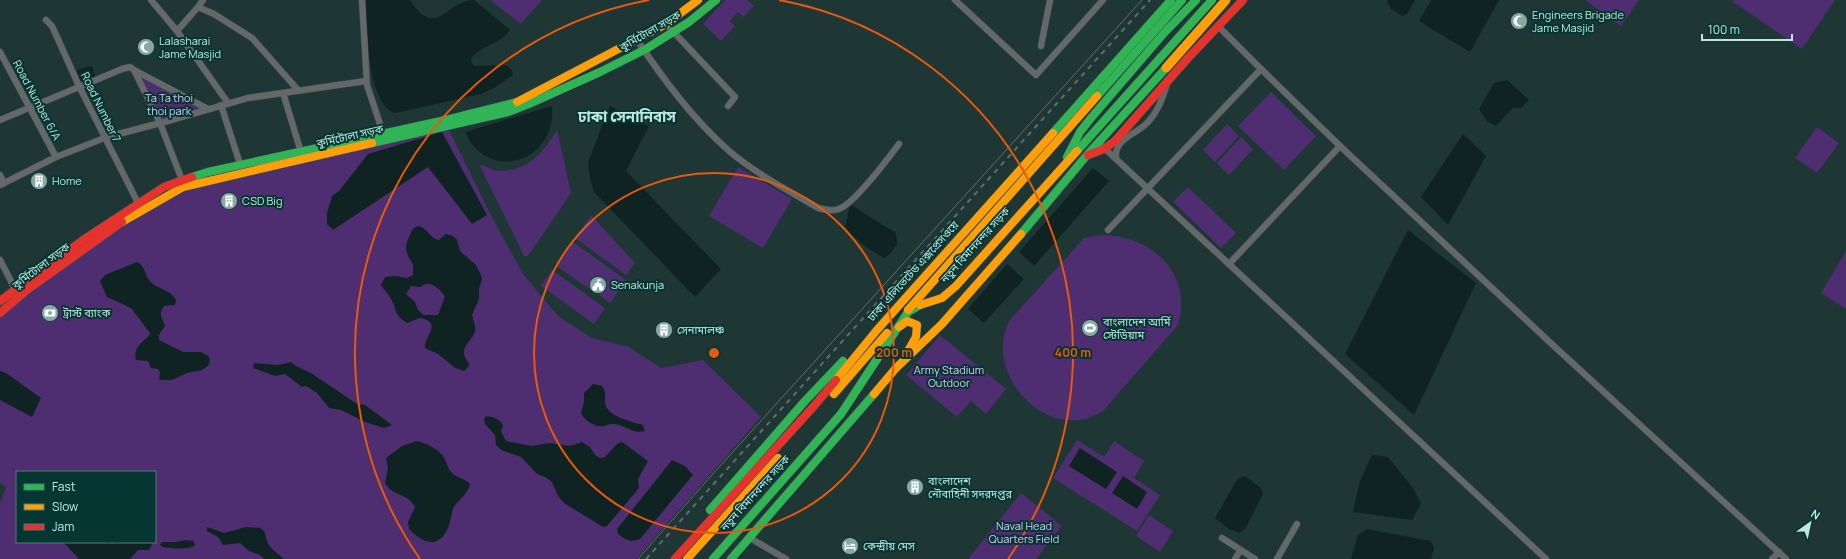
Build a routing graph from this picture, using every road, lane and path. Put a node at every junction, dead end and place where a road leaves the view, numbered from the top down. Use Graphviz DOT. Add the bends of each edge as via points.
graph roads {
  1 [pos="151,0"];
  2 [pos="203,0"];
  3 [pos="362,0"];
  4 [pos="698,0"];
  5 [pos="716,0"];
  6 [pos="955,0"];
  7 [pos="1050,0"];
  8 [pos="1104,0"];
  9 [pos="1171,0"];
  10 [pos="1182,0"];
  11 [pos="1196,0"];
  12 [pos="1212,0"];
  13 [pos="1219,0"];
  14 [pos="1226,0"];
  15 [pos="1243,0"];
  16 [pos="198,7"];
  17 [pos="1232,11"];
  18 [pos="46,20"];
  19 [pos="666,24"];
  20 [pos="1218,26"];
  21 [pos="177,31"];
  22 [pos="674,33"];
  23 [pos="636,40"];
  24 [pos="1041,46"];
  25 [pos="644,51"];
  26 [pos="0,52"];
  27 [pos="1261,69"];
  28 [pos="134,70"];
  29 [pos="1168,80"];
  30 [pos="366,81"];
  31 [pos="79,86"];
  32 [pos="298,90"];
  33 [pos="283,93"];
  34 [pos="228,103"];
  35 [pos="221,105"];
  36 [pos="728,106"];
  37 [pos="29,107"];
  38 [pos="208,109"];
  39 [pos="0,120"];
  40 [pos="160,123"];
  41 [pos="383,133"];
  42 [pos="105,137"];
  43 [pos="1119,143"];
  44 [pos="899,144"];
  45 [pos="1101,146"];
  46 [pos="1340,146"];
  47 [pos="301,152"];
  48 [pos="56,157"];
  49 [pos="1116,158"];
  50 [pos="240,164"];
  51 [pos="1062,167"];
  52 [pos="0,175"];
  53 [pos="182,180"];
  54 [pos="2,184"];
  55 [pos="1147,187"];
  56 [pos="138,203"];
  57 [pos="1108,230"];
  58 [pos="0,260"];
  59 [pos="1229,264"];
  60 [pos="15,289"];
  61 [pos="0,301"];
  62 [pos="0,313"];
  63 [pos="897,328"];
  64 [pos="877,330"];
  65 [pos="896,368"];
  66 [pos="1298,524"];
  67 [pos="750,538"];
  68 [pos="1222,538"];
  69 [pos="703,542"];
  70 [pos="1240,550"];
  71 [pos="1778,552"];
  72 [pos="784,558"];
  73 [pos="667,559"];
  74 [pos="675,559"];
  75 [pos="687,559"];
  76 [pos="694,559"];
  77 [pos="713,559"];
  78 [pos="731,559"];
  79 [pos="1235,559"];
  80 [pos="1255,559"];
  81 [pos="1277,559"];
  82 [pos="1546,559"];
  83 [pos="1772,559"];
  84 [pos="1786,559"];
  1 -- 21 [label="street"];
  2 -- 16 [label="street"];
  3 -- 30 [label="street"];
  4 -- 19 [label="main road, কুর্মিটোলা সড়ক"];
  5 -- 22 [label="main road, কুর্মিটোলা সড়ক"];
  6 -- 8 [label="street" via="1036,75"];
  7 -- 24 [label="street"];
  9 -- 64 [label="main road, ঢাকা এলিভেটেড এক্সপ্রেসওয়ে"];
  10 -- 69 [label="main road, ঢাকা এলিভেটেড এক্সপ্রেসওয়ে"];
  11 -- 51 [label="main road" via="1091,118 1080,132"];
  12 -- 51 [label="main road, নতুন বিমানবন্দর সড়ক"];
  13 -- 17 [label="main road"];
  14 -- 45 [label="main road, bridge"];
  15 -- 17 [label="main road"];
  16 -- 21 [label="street"];
  16 -- 32 [label="street" via="252,38"];
  17 -- 20 [label="main road"];
  18 -- 31 [label="street, Road Number 7" via="52,26"];
  19 -- 22 [label="street"];
  19 -- 23 [label="main road, কুর্মিটোলা সড়ক"];
  20 -- 27 [label="street"];
  20 -- 29 [label="main road"];
  21 -- 34 [label="street"];
  22 -- 25 [label="main road, কুর্মিটোলা সড়ক"];
  22 -- 36 [label="street" via="735,97"];
  23 -- 25 [label="street"];
  23 -- 41 [label="main road, কুর্মিটোলা সড়ক" via="517,102"];
  25 -- 44 [label="street" via="674,93 729,151 822,209 842,207 861,191"];
  25 -- 62 [label="main road, কুর্মিটোলা সড়ক" via="542,99 499,114 183,187 113,227"];
  26 -- 37 [label="street, Road Number 6/A"];
  27 -- 46 [label="street"];
  27 -- 55 [label="street"];
  28 -- 31 [label="street" via="122,68"];
  28 -- 38 [label="street"];
  28 -- 40 [label="street"];
  29 -- 43 [label="street" via="1153,115 1139,130"];
  29 -- 45 [label="main road" via="1115,141"];
  30 -- 32 [label="street"];
  30 -- 41 [label="street"];
  31 -- 37 [label="street"];
  31 -- 42 [label="street, Road Number 7"];
  32 -- 33 [label="street"];
  33 -- 34 [label="street"];
  33 -- 47 [label="street"];
  34 -- 35 [label="street"];
  35 -- 38 [label="street"];
  35 -- 50 [label="street"];
  37 -- 39 [label="street"];
  37 -- 48 [label="street, Road Number 6/A"];
  38 -- 40 [label="street"];
  40 -- 42 [label="street"];
  40 -- 53 [label="street"];
  41 -- 47 [label="main road, কুর্মিটোলা সড়ক"];
  42 -- 48 [label="street"];
  42 -- 56 [label="street, Road Number 7"];
  43 -- 45 [label="street"];
  43 -- 49 [label="street" via="1115,151"];
  45 -- 49 [label="street"];
  45 -- 65 [label="main road" via="1087,155 948,318"];
  46 -- 59 [label="street"];
  46 -- 71 [label="street"];
  47 -- 50 [label="main road, কুর্মিটোলা সড়ক"];
  48 -- 54 [label="street"];
  49 -- 55 [label="street"];
  50 -- 53 [label="main road, কুর্মিটোলা সড়ক"];
  51 -- 63 [label="main road, নতুন বিমানবন্দর সড়ক" via="956,286 942,298 908,312"];
  52 -- 54 [label="street"];
  53 -- 56 [label="main road, কুর্মিটোলা সড়ক" via="164,187"];
  55 -- 57 [label="street"];
  55 -- 59 [label="street"];
  56 -- 60 [label="main road, কুর্মিটোলা সড়ক"];
  58 -- 60 [label="street"];
  59 -- 82 [label="street"];
  60 -- 61 [label="main road, কুর্মিটোলা সড়ক"];
  63 -- 65 [label="main road" via="907,321 914,323 918,330 911,347"];
  63 -- 77 [label="main road, নতুন বিমানবন্দর সড়ক" via="841,414"];
  64 -- 73 [label="main road" via="815,390"];
  64 -- 74 [label="main road, ঢাকা এলিভেটেড এক্সপ্রেসওয়ে" via="814,406"];
  65 -- 67 [label="main road" via="856,418"];
  66 -- 81 [label="street"];
  67 -- 72 [label="street"];
  67 -- 78 [label="main road"];
  68 -- 70 [label="street"];
  69 -- 75 [label="main road, ঢাকা এলিভেটেড এক্সপ্রেসওয়ে"];
  69 -- 76 [label="main road"];
  70 -- 79 [label="street"];
  70 -- 80 [label="street"];
  71 -- 83 [label="street"];
  71 -- 84 [label="street"];
}
